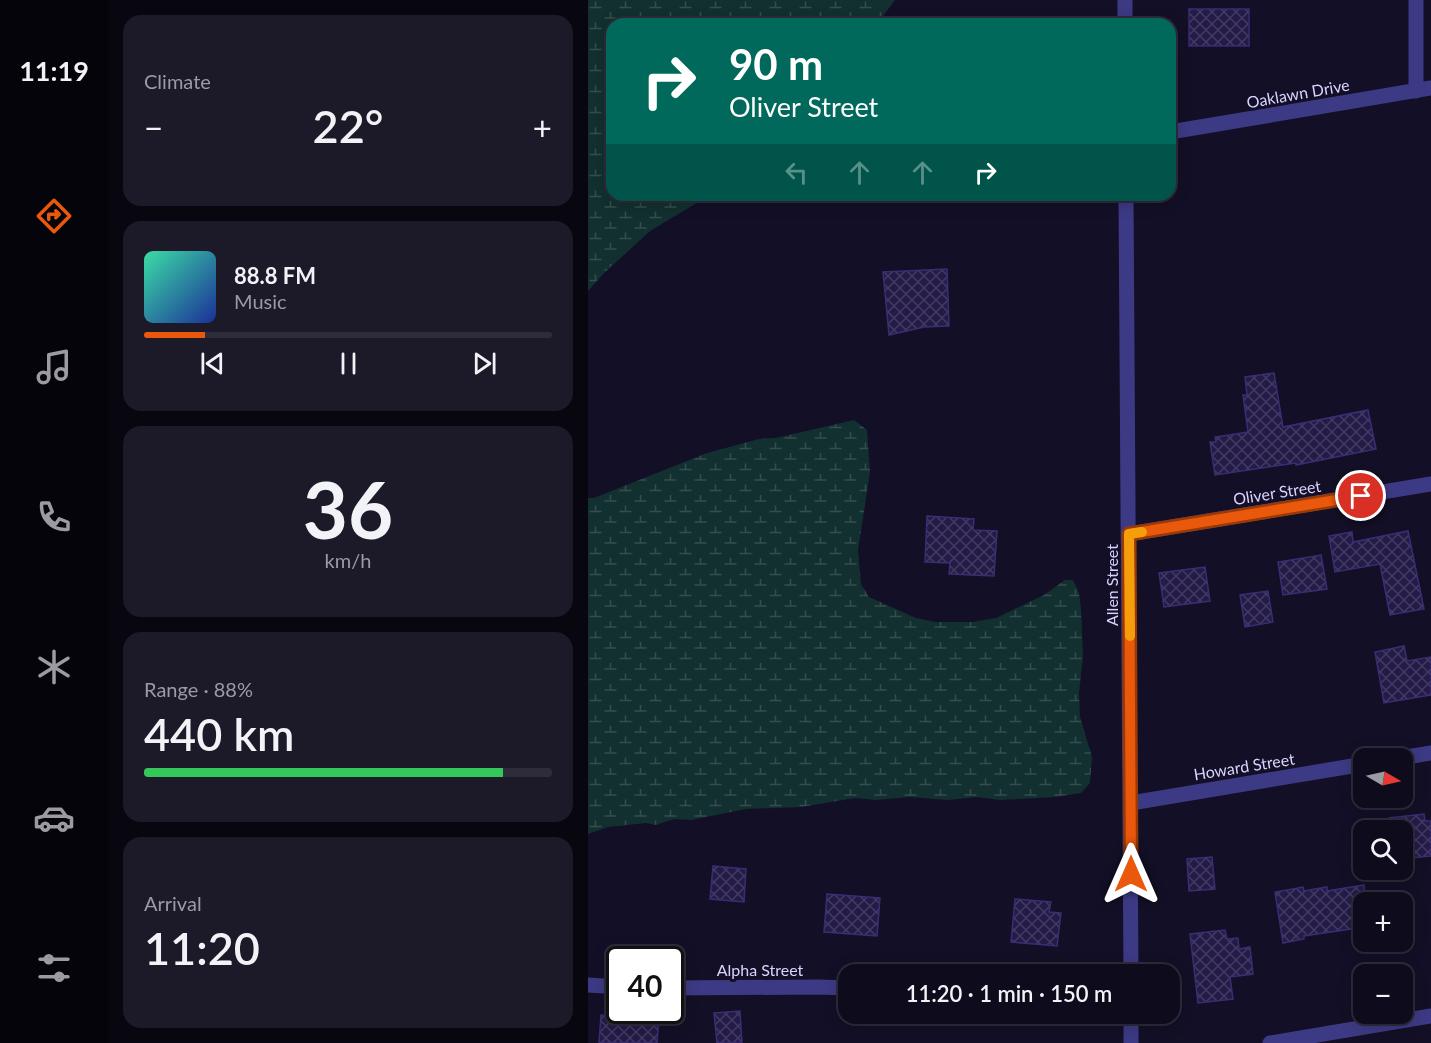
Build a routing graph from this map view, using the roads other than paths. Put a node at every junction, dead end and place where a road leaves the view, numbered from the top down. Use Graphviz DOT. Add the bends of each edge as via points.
graph roads {
  1 [pos="1125,0"];
  2 [pos="1416,0"];
  3 [pos="1125,18"];
  4 [pos="1423,89"];
  5 [pos="1176,131"];
  6 [pos="1126,201"];
  7 [pos="1431,484"];
  8 [pos="1129,534"];
  9 [pos="1431,753"];
  10 [pos="1413,756"];
  11 [pos="1353,766"];
  12 [pos="1131,803"];
  13 [pos="1131,964"];
  14 [pos="588,985"];
  15 [pos="606,986"];
  16 [pos="684,988"];
  17 [pos="838,988"];
  18 [pos="1431,1016"];
  19 [pos="1131,1024"];
  20 [pos="1131,1043"];
  21 [pos="1270,1043"];
  1 -- 3 [label="street"];
  2 -- 4 [label="street"];
  4 -- 5 [label="street, Oaklawn Drive"];
  6 -- 8 [label="street, Allen Street"];
  7 -- 8 [label="street, Oliver Street"];
  8 -- 12 [label="street, Allen Street"];
  9 -- 10 [label="street"];
  11 -- 12 [label="street, Howard Street"];
  12 -- 13 [label="street, Allen Street"];
  14 -- 15 [label="street"];
  16 -- 17 [label="street, Alpha Street"];
  18 -- 21 [label="street"];
  19 -- 20 [label="street"];
}
